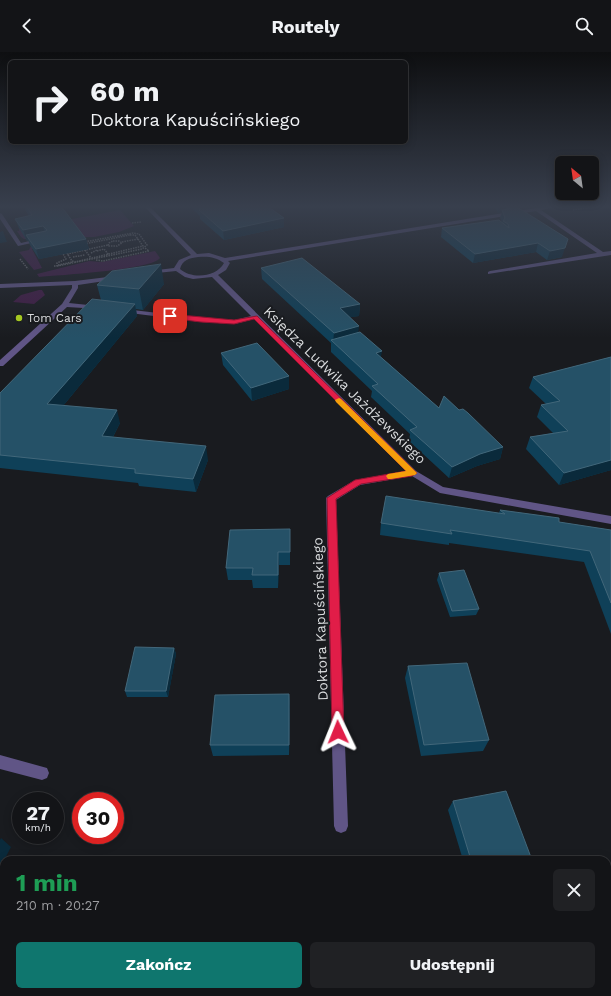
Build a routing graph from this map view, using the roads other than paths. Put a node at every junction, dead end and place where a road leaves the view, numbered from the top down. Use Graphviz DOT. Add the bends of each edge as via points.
graph roads {
  1 [pos="191,250"];
  2 [pos="285,250"];
  3 [pos="596,250"];
  4 [pos="611,253"];
  5 [pos="602,254"];
  6 [pos="196,256"];
  7 [pos="224,260"];
  8 [pos="177,269"];
  9 [pos="490,272"];
  10 [pos="144,274"];
  11 [pos="214,275"];
  12 [pos="123,277"];
  13 [pos="75,283"];
  14 [pos="0,286"];
  15 [pos="65,305"];
  16 [pos="103,308"];
  17 [pos="118,310"];
  18 [pos="255,317"];
  19 [pos="0,364"];
  20 [pos="412,473"];
  21 [pos="611,520"];
  22 [pos="0,762"];
  23 [pos="42,773"];
  24 [pos="341,826"];
  1 -- 6 [label="street"];
  2 -- 7 [label="street"];
  3 -- 5 [label="street"];
  4 -- 5 [label="street"];
  5 -- 9 [label="street"];
  6 -- 7 [label="street" via="209,255"];
  6 -- 8 [label="street" via="180,262"];
  7 -- 11 [label="street" via="227,263 224,269"];
  8 -- 10 [label="street"];
  8 -- 11 [label="street" via="191,276"];
  11 -- 18 [label="street, Księdza Ludwika Jażdżewskiego"];
  12 -- 13 [label="street"];
  13 -- 14 [label="street"];
  13 -- 15 [label="street" via="75,288"];
  15 -- 16 [label="street"];
  15 -- 19 [label="street"];
  17 -- 18 [label="street" via="234,322"];
  18 -- 20 [label="street, Księdza Ludwika Jażdżewskiego"];
  20 -- 21 [label="street, Księdza Ludwika Jażdżewskiego" via="440,490"];
  20 -- 24 [label="street, Doktora Kapuścińskiego" via="358,482 331,498"];
  22 -- 23 [label="street"];
}
